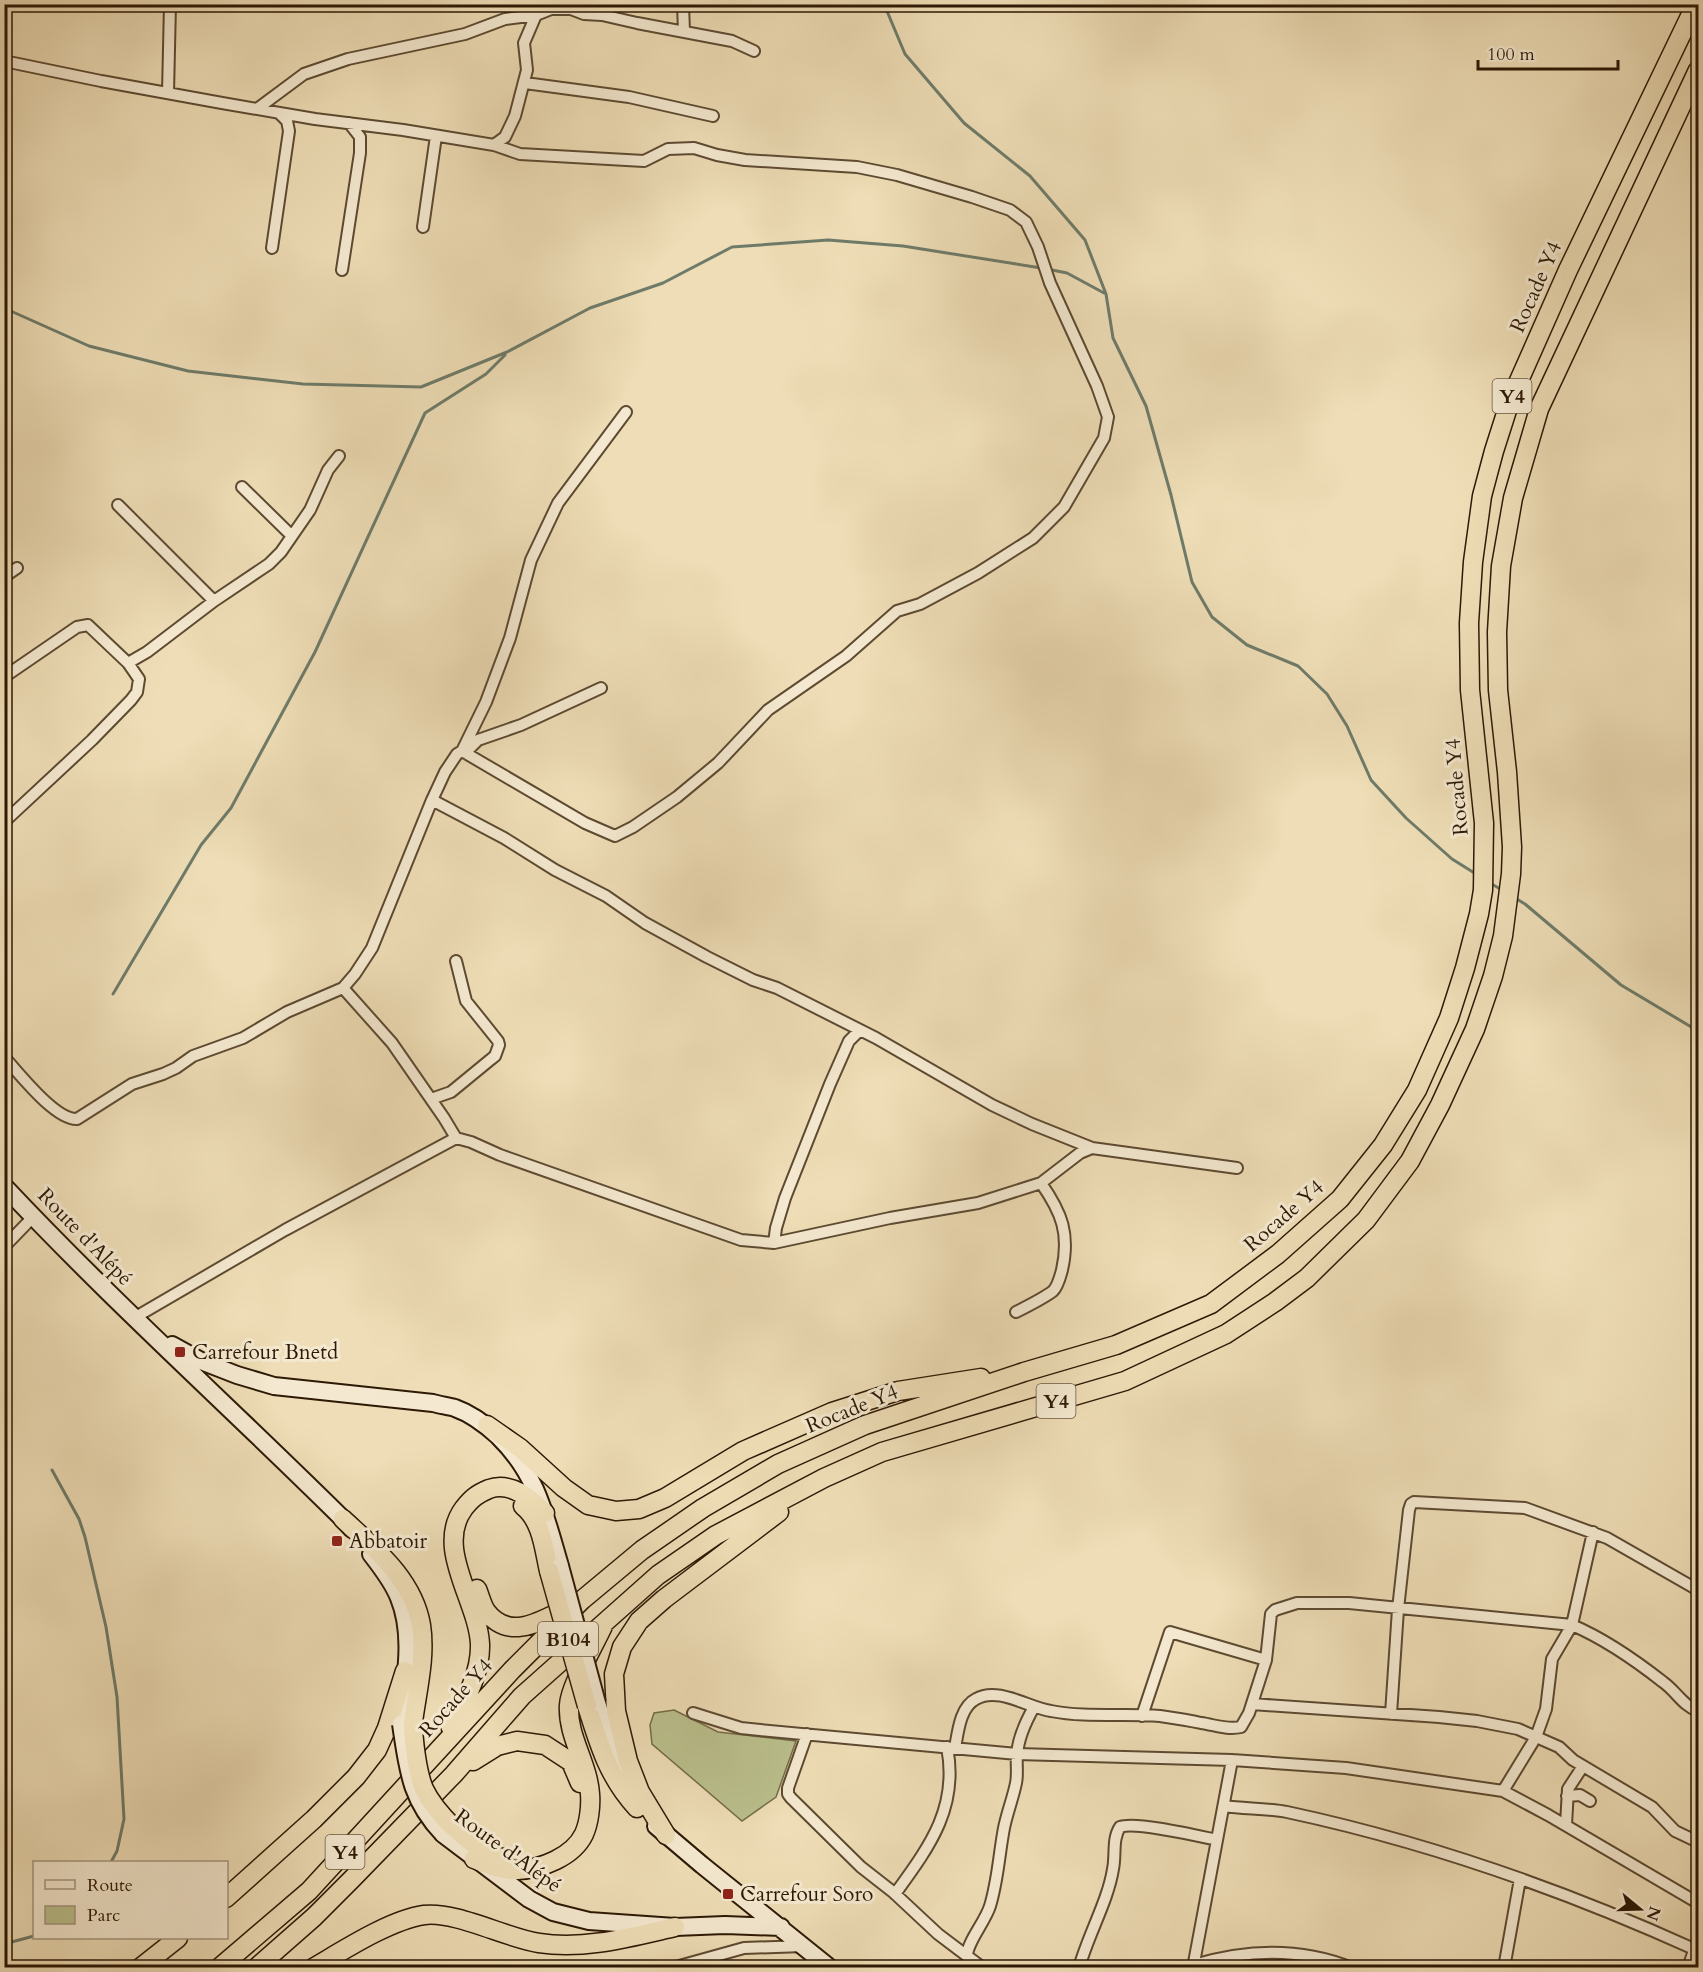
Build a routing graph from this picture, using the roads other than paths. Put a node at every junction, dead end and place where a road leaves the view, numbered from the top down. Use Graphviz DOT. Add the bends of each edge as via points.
graph roads {
  1 [pos="12,4"];
  2 [pos="170,4"];
  3 [pos="542,4"];
  4 [pos="683,4"];
  5 [pos="1696,4"];
  6 [pos="4,7"];
  7 [pos="536,15"];
  8 [pos="684,32"];
  9 [pos="754,51"];
  10 [pos="4,61"];
  11 [pos="1698,70"];
  12 [pos="525,83"];
  13 [pos="168,93"];
  14 [pos="257,109"];
  15 [pos="279,113"];
  16 [pos="713,116"];
  17 [pos="349,123"];
  18 [pos="436,136"];
  19 [pos="494,145"];
  20 [pos="423,227"];
  21 [pos="272,248"];
  22 [pos="342,270"];
  23 [pos="626,412"];
  24 [pos="339,456"];
  25 [pos="242,487"];
  26 [pos="118,505"];
  27 [pos="292,536"];
  28 [pos="17,568"];
  29 [pos="4,577"];
  30 [pos="214,601"];
  31 [pos="128,663"];
  32 [pos="4,677"];
  33 [pos="601,688"];
  34 [pos="463,752"];
  35 [pos="432,800"];
  36 [pos="4,822"];
  37 [pos="456,961"];
  38 [pos="343,988"];
  39 [pos="860,1030"];
  40 [pos="4,1057"];
  41 [pos="431,1099"];
  42 [pos="456,1138"];
  43 [pos="1092,1148"];
  44 [pos="1237,1168"];
  45 [pos="1041,1183"];
  46 [pos="4,1186"];
  47 [pos="34,1216"];
  48 [pos="774,1243"];
  49 [pos="4,1247"];
  50 [pos="1016,1311"];
  51 [pos="134,1318"];
  52 [pos="1024,1372"];
  53 [pos="487,1425"];
  54 [pos="824,1478"];
  55 [pos="545,1513"];
  56 [pos="344,1519"];
  57 [pos="1593,1532"];
  58 [pos="555,1568"];
  59 [pos="1698,1590"];
  60 [pos="582,1600"];
  61 [pos="1398,1609"];
  62 [pos="606,1620"];
  63 [pos="1572,1625"];
  64 [pos="1266,1660"];
  65 [pos="405,1671"];
  66 [pos="1252,1704"];
  67 [pos="1034,1707"];
  68 [pos="1698,1711"];
  69 [pos="693,1713"];
  70 [pos="1391,1714"];
  71 [pos="1142,1716"];
  72 [pos="407,1723"];
  73 [pos="807,1734"];
  74 [pos="1536,1737"];
  75 [pos="951,1748"];
  76 [pos="1017,1754"];
  77 [pos="1232,1760"];
  78 [pos="428,1762"];
  79 [pos="1583,1766"];
  80 [pos="454,1774"];
  81 [pos="1503,1791"];
  82 [pos="1567,1796"];
  83 [pos="1590,1801"];
  84 [pos="1224,1806"];
  85 [pos="637,1808"];
  86 [pos="1566,1825"];
  87 [pos="448,1831"];
  88 [pos="666,1835"];
  89 [pos="1217,1840"];
  90 [pos="1698,1842"];
  91 [pos="474,1859"];
  92 [pos="1520,1879"];
  93 [pos="895,1894"];
  94 [pos="228,1896"];
  95 [pos="1698,1904"];
  96 [pos="675,1927"];
  97 [pos="781,1927"];
  98 [pos="177,1939"];
  99 [pos="1696,1944"];
  100 [pos="804,1946"];
  101 [pos="967,1955"];
  102 [pos="699,1965"];
  103 [pos="1194,1966"];
  104 [pos="140,1968"];
  105 [pos="219,1968"];
  106 [pos="256,1968"];
  107 [pos="313,1968"];
  108 [pos="672,1968"];
  109 [pos="830,1968"];
  110 [pos="982,1968"];
  111 [pos="1079,1968"];
  112 [pos="1352,1968"];
  113 [pos="1504,1968"];
  114 [pos="1688,1968"];
  1 -- 6 [label="street"];
  2 -- 13 [label="street"];
  3 -- 7 [label="street"];
  4 -- 8 [label="street"];
  5 -- 52 [label="highway, Rocade Y4 / Y4" via="1510,401 1482,496 1469,622 1470,690 1484,823 1483,890 1466,968 1417,1090 1383,1145 1340,1199 1278,1254 1211,1304 1116,1345"];
  7 -- 8 [label="street" via="551,9 571,9"];
  7 -- 12 [label="street" via="524,43"];
  7 -- 14 [label="street" via="505,19 465,34 348,59 304,74"];
  8 -- 9 [label="street" via="732,40"];
  10 -- 13 [label="street"];
  11 -- 54 [label="highway, Y4" via="1539,409 1513,498 1501,566 1497,632 1498,690 1512,847 1503,936 1475,1029 1410,1161 1366,1220 1307,1278 1226,1334 1125,1381 882,1452"];
  12 -- 16 [label="street" via="629,97"];
  12 -- 19 [label="street" via="505,137"];
  13 -- 14 [label="street"];
  14 -- 15 [label="street"];
  15 -- 17 [label="street"];
  15 -- 21 [label="street" via="287,121 289,131"];
  17 -- 18 [label="street"];
  17 -- 22 [label="street" via="360,137 360,153"];
  18 -- 19 [label="street"];
  18 -- 20 [label="street"];
  19 -- 34 [label="street" via="520,154 644,161 668,149 694,148 744,160 857,167 897,175 1010,210 1026,222 1038,247 1108,417 1104,438 1064,507 1033,538 978,573 920,604 897,611 846,656 768,710 718,763 633,828 615,836 585,823"];
  23 -- 34 [label="street" via="558,503 531,560 510,638"];
  24 -- 27 [label="street"];
  25 -- 27 [label="street"];
  26 -- 30 [label="street"];
  27 -- 30 [label="street" via="269,564"];
  28 -- 29 [label="street"];
  30 -- 31 [label="street"];
  31 -- 32 [label="street" via="88,625 76,627"];
  31 -- 36 [label="street" via="139,679 131,700"];
  33 -- 34 [label="street" via="478,740"];
  34 -- 35 [label="street" via="445,772"];
  35 -- 38 [label="street" via="372,948"];
  35 -- 39 [label="street" via="519,846 707,957"];
  37 -- 41 [label="street" via="466,1001 498,1045 495,1056 466,1080 451,1092"];
  38 -- 40 [label="street" via="287,1012 243,1038 132,1084 76,1119 64,1117 45,1101"];
  38 -- 41 [label="street" via="392,1043"];
  39 -- 43 [label="street" via="992,1105"];
  39 -- 48 [label="street" via="849,1041 830,1084 785,1198"];
  41 -- 42 [label="street"];
  42 -- 48 [label="street" via="741,1240"];
  42 -- 51 [label="street" via="285,1230"];
  43 -- 44 [label="street"];
  43 -- 45 [label="street"];
  45 -- 48 [label="street" via="978,1203"];
  45 -- 50 [label="street" via="1058,1212 1066,1253 1052,1292"];
  46 -- 47 [label="main road, Route d'Alépé / B104"];
  47 -- 49 [label="street"];
  47 -- 51 [label="main road, Route d'Alépé / B104"];
  51 -- 53 [label="main road, Route d'Alépé / B104" via="201,1361 237,1375 274,1386 433,1403 457,1409"];
  51 -- 56 [label="main road, Route d'Alépé"];
  52 -- 53 [label="highway" via="898,1391 832,1412 743,1451 665,1498 639,1509 616,1511 588,1505"];
  52 -- 60 [label="highway, Rocade Y4 / Y4" via="865,1425 778,1464 642,1550"];
  53 -- 55 [label="main road, Route d'Alépé / B104" via="514,1452"];
  54 -- 62 [label="highway, Y4" via="716,1535 658,1575"];
  54 -- 88 [label="highway" via="664,1599 639,1621 622,1647 614,1674 616,1711 640,1792"];
  55 -- 58 [label="main road, Route d'Alépé / B104"];
  55 -- 78 [label="highway" via="531,1499 507,1488 473,1495 460,1513 453,1543 480,1644 478,1665 463,1705"];
  56 -- 65 [label="main road, Route d'Alépé" via="399,1597 408,1648"];
  56 -- 72 [label="highway" via="400,1576 421,1625 422,1652"];
  57 -- 59 [label="street"];
  57 -- 61 [label="street" via="1525,1508 1414,1502 1410,1507"];
  57 -- 63 [label="street"];
  58 -- 60 [label="highway" via="537,1524 529,1510 518,1502 494,1497 479,1504 469,1516 463,1547 485,1610 493,1618 520,1628"];
  58 -- 85 [label="highway, B104, bridge" via="601,1750 614,1780"];
  60 -- 78 [label="highway, Rocade Y4 / Y4"];
  61 -- 63 [label="street"];
  61 -- 64 [label="street" via="1311,1602 1275,1610 1270,1617"];
  61 -- 70 [label="street"];
  62 -- 80 [label="highway, Y4" via="522,1696"];
  62 -- 91 [label="highway" via="569,1703 569,1720 590,1792 584,1835 556,1860 535,1867 517,1870"];
  63 -- 68 [label="street" via="1596,1635 1646,1669"];
  63 -- 74 [label="street" via="1552,1659 1546,1709"];
  64 -- 66 [label="street"];
  64 -- 71 [label="street" via="1170,1632"];
  65 -- 72 [label="main road, Route d'Alépé"];
  65 -- 94 [label="highway" via="377,1750 356,1777"];
  66 -- 70 [label="street"];
  66 -- 71 [label="street" via="1244,1725 1236,1728"];
  67 -- 71 [label="street" via="1066,1713"];
  67 -- 75 [label="street" via="998,1695 976,1698 967,1707"];
  67 -- 76 [label="street"];
  69 -- 73 [label="street" via="741,1728"];
  70 -- 74 [label="street" via="1477,1721 1518,1729"];
  72 -- 87 [label="highway, bridge" via="423,1787"];
  73 -- 75 [label="street"];
  73 -- 93 [label="street" via="788,1794 845,1853"];
  74 -- 79 [label="street" via="1559,1747"];
  74 -- 81 [label="street"];
  75 -- 76 [label="street"];
  75 -- 93 [label="street" via="950,1788 942,1821"];
  76 -- 77 [label="street"];
  76 -- 101 [label="street" via="1017,1780 1004,1826 998,1879 990,1908"];
  77 -- 81 [label="street" via="1346,1768"];
  77 -- 84 [label="street"];
  78 -- 105 [label="highway, Rocade Y4 / Y4" via="309,1891"];
  79 -- 82 [label="street"];
  79 -- 90 [label="street" via="1653,1807 1675,1831"];
  80 -- 87 [label="highway" via="497,1746 517,1741 545,1745 571,1762 582,1789 583,1807 579,1825 552,1854 525,1861 498,1858"];
  80 -- 106 [label="highway, Y4" via="314,1917"];
  81 -- 86 [label="street"];
  82 -- 83 [label="street" via="1580,1795"];
  82 -- 86 [label="street"];
  84 -- 89 [label="street"];
  84 -- 92 [label="street" via="1282,1811 1362,1830"];
  85 -- 88 [label="main road, B104"];
  86 -- 95 [label="street"];
  87 -- 91 [label="main road, Route d'Alépé"];
  88 -- 97 [label="main road, B104"];
  89 -- 103 [label="street"];
  89 -- 111 [label="street" via="1120,1827 1110,1883"];
  91 -- 96 [label="main road, Route d'Alépé" via="528,1899 553,1912 589,1921"];
  92 -- 99 [label="street"];
  92 -- 113 [label="street"];
  93 -- 101 [label="street"];
  96 -- 97 [label="main road, Route d'Alépé"];
  96 -- 107 [label="highway" via="576,1946 538,1943 444,1916 424,1915 388,1926"];
  97 -- 100 [label="main road, B104"];
  98 -- 104 [label="highway"];
  99 -- 114 [label="street"];
  100 -- 102 [label="street" via="744,1948"];
  100 -- 109 [label="main road, B104"];
  101 -- 110 [label="street"];
  102 -- 108 [label="street"];
  103 -- 112 [label="street" via="1227,1957 1291,1952"];
}
